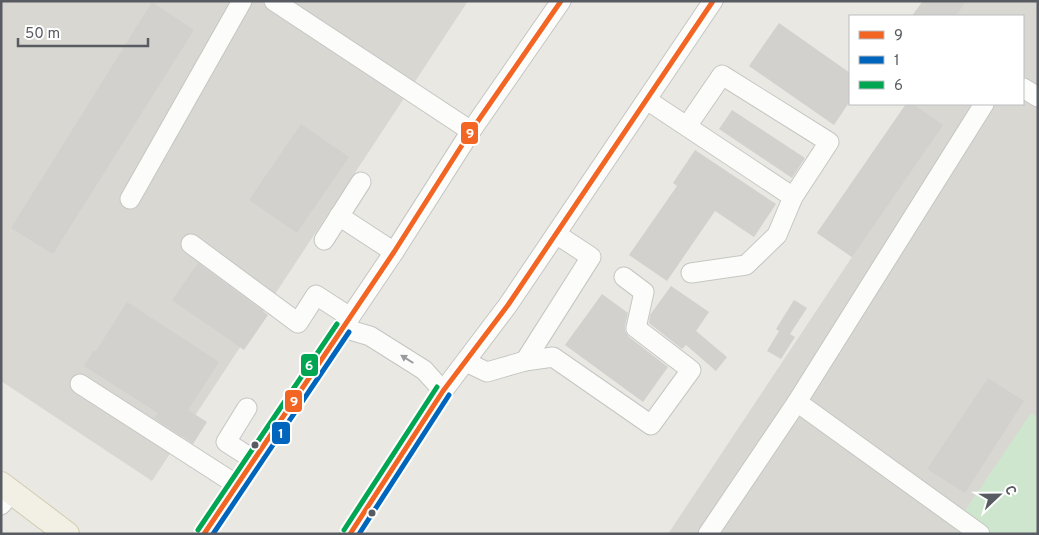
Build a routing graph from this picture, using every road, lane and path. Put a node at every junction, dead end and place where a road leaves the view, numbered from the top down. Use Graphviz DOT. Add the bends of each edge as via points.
graph roads {
  1 [pos="242,1"];
  2 [pos="274,1"];
  3 [pos="561,1"];
  4 [pos="713,1"];
  5 [pos="1024,89"];
  6 [pos="1038,97"];
  7 [pos="647,100"];
  8 [pos="983,105"];
  9 [pos="686,126"];
  10 [pos="471,131"];
  11 [pos="361,182"];
  12 [pos="793,197"];
  13 [pos="130,198"];
  14 [pos="339,216"];
  15 [pos="556,234"];
  16 [pos="324,240"];
  17 [pos="191,244"];
  18 [pos="394,252"];
  19 [pos="691,273"];
  20 [pos="624,276"];
  21 [pos="347,322"];
  22 [pos="526,361"];
  23 [pos="466,362"];
  24 [pos="80,384"];
  25 [pos="443,391"];
  26 [pos="797,402"];
  27 [pos="247,408"];
  28 [pos="254,460"];
  29 [pos="237,485"];
  30 [pos="5,494"];
  31 [pos="67,534"];
  32 [pos="204,534"];
  33 [pos="350,534"];
  34 [pos="708,534"];
  35 [pos="980,534"];
  1 -- 13 [label="street"];
  2 -- 10 [label="street"];
  3 -- 10 [label="street"];
  4 -- 7 [label="street"];
  5 -- 6 [label="street"];
  7 -- 9 [label="street"];
  7 -- 15 [label="street"];
  8 -- 26 [label="street"];
  9 -- 12 [label="street"];
  9 -- 12 [label="street" via="722,75 829,142"];
  10 -- 18 [label="street"];
  11 -- 14 [label="street"];
  12 -- 19 [label="street" via="777,235 746,264"];
  14 -- 16 [label="street"];
  14 -- 18 [label="street"];
  15 -- 22 [label="street" via="591,257"];
  15 -- 23 [label="street"];
  17 -- 21 [label="street" via="298,323 316,295"];
  18 -- 21 [label="street"];
  20 -- 22 [label="street" via="644,292 636,328 691,370 651,425 557,359"];
  25 -- 21 [label="street, one-way" via="424,370"];
  21 -- 28 [label="street"];
  22 -- 23 [label="street" via="487,372"];
  23 -- 25 [label="street"];
  24 -- 29 [label="street"];
  25 -- 33 [label="street"];
  26 -- 34 [label="street"];
  26 -- 35 [label="street"];
  27 -- 28 [label="street" via="226,442"];
  28 -- 29 [label="street"];
  29 -- 32 [label="street"];
  30 -- 31 [label="main road"];
}
